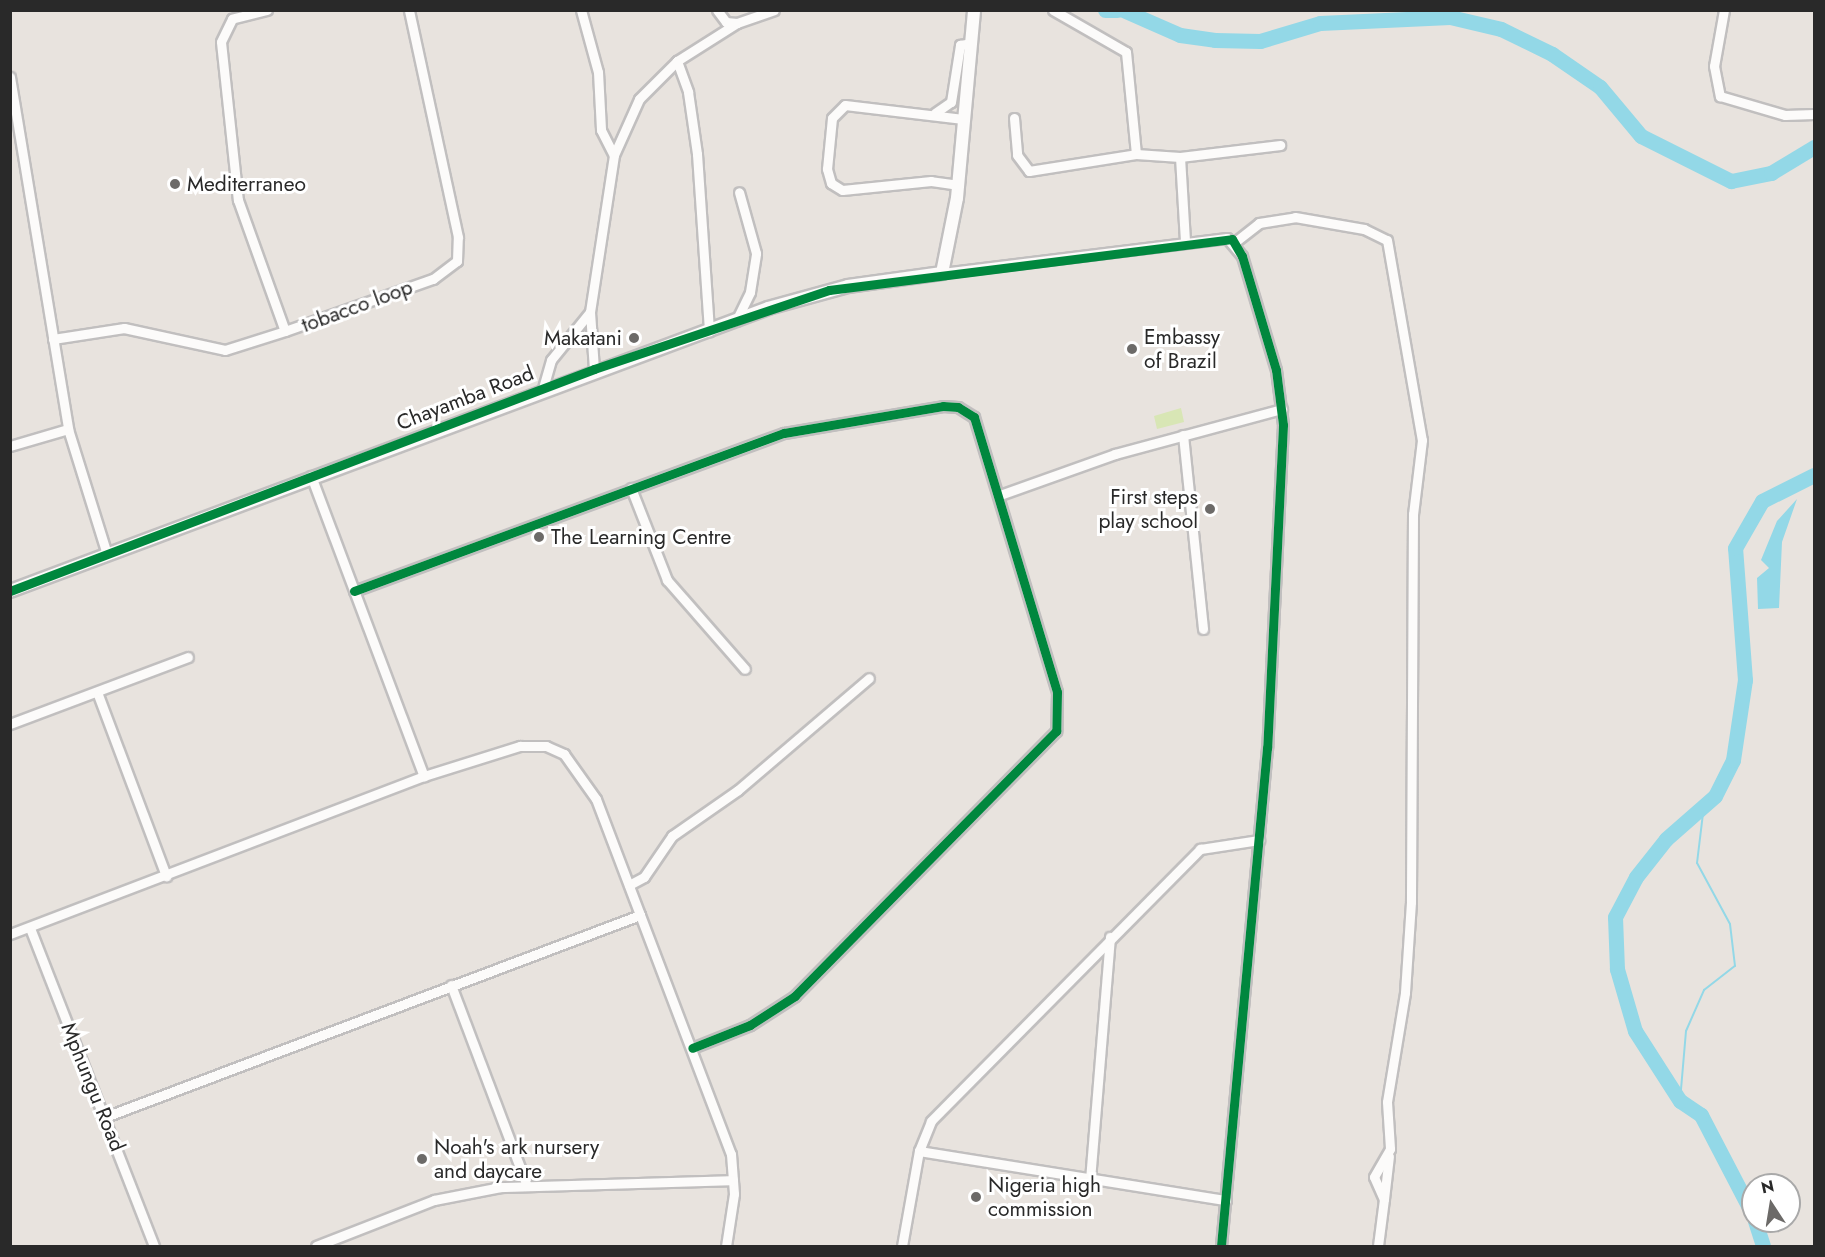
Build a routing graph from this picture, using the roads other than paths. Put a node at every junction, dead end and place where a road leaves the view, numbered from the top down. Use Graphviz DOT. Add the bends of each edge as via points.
graph roads {
  1 [pos="267,10"];
  2 [pos="409,10"];
  3 [pos="581,10"];
  4 [pos="717,10"];
  5 [pos="774,10"];
  6 [pos="974,10"];
  7 [pos="1053,10"];
  8 [pos="1724,10"];
  9 [pos="737,23"];
  10 [pos="972,44"];
  11 [pos="677,61"];
  12 [pos="10,77"];
  13 [pos="935,113"];
  14 [pos="1815,114"];
  15 [pos="963,118"];
  16 [pos="1014,118"];
  17 [pos="1280,145"];
  18 [pos="1136,154"];
  19 [pos="614,155"];
  20 [pos="1180,158"];
  21 [pos="959,185"];
  22 [pos="739,192"];
  23 [pos="1185,241"];
  24 [pos="1235,242"];
  25 [pos="942,273"];
  26 [pos="590,312"];
  27 [pos="736,321"];
  28 [pos="285,331"];
  29 [pos="709,332"];
  30 [pos="53,339"];
  31 [pos="594,369"];
  32 [pos="543,388"];
  33 [pos="1282,409"];
  34 [pos="68,429"];
  35 [pos="1183,435"];
  36 [pos="10,446"];
  37 [pos="311,476"];
  38 [pos="632,488"];
  39 [pos="999,495"];
  40 [pos="107,554"];
  41 [pos="10,591"];
  42 [pos="354,591"];
  43 [pos="1203,629"];
  44 [pos="188,657"];
  45 [pos="745,669"];
  46 [pos="869,678"];
  47 [pos="97,692"];
  48 [pos="10,724"];
  49 [pos="424,776"];
  50 [pos="1259,840"];
  51 [pos="166,876"];
  52 [pos="629,885"];
  53 [pos="640,915"];
  54 [pos="30,928"];
  55 [pos="10,934"];
  56 [pos="1110,937"];
  57 [pos="451,985"];
  58 [pos="692,1048"];
  59 [pos="105,1117"];
  60 [pos="919,1151"];
  61 [pos="1389,1156"];
  62 [pos="733,1180"];
  63 [pos="1090,1180"];
  64 [pos="526,1184"];
  65 [pos="1384,1199"];
  66 [pos="1226,1200"];
  67 [pos="154,1246"];
  68 [pos="316,1246"];
  69 [pos="726,1246"];
  70 [pos="902,1246"];
  71 [pos="1221,1246"];
  72 [pos="1378,1246"];
  1 -- 28 [label="street, tobacco loop" via="232,19 221,42 238,200"];
  2 -- 28 [label="street, tobacco loop" via="458,237 457,261 433,279"];
  3 -- 19 [label="street" via="598,72 602,130"];
  4 -- 9 [label="street" via="726,22"];
  5 -- 9 [label="street"];
  6 -- 10 [label="street"];
  7 -- 18 [label="street" via="1126,52"];
  8 -- 14 [label="street" via="1714,66 1720,96 1785,115"];
  9 -- 11 [label="street"];
  10 -- 13 [label="street" via="960,45 951,102"];
  10 -- 15 [label="street"];
  11 -- 19 [label="street" via="639,99"];
  11 -- 29 [label="street" via="688,92 698,164"];
  12 -- 30 [label="street"];
  13 -- 15 [label="street"];
  13 -- 21 [label="street" via="854,102 836,110 829,179 842,189 931,181"];
  15 -- 21 [label="street"];
  16 -- 18 [label="street" via="1017,156 1029,171"];
  17 -- 20 [label="street"];
  18 -- 20 [label="street"];
  19 -- 26 [label="street"];
  20 -- 23 [label="street"];
  21 -- 25 [label="street"];
  22 -- 27 [label="street" via="756,253 750,292"];
  23 -- 24 [label="street"];
  23 -- 25 [label="street"];
  24 -- 33 [label="street"];
  24 -- 61 [label="street" via="1268,219 1313,218 1380,234 1394,257 1422,462 1413,514 1411,902 1401,976 1405,993 1387,1102"];
  25 -- 27 [label="street, Chayamba Road" via="829,290"];
  26 -- 31 [label="street"];
  26 -- 32 [label="street" via="551,360"];
  27 -- 29 [label="street, Chayamba Road"];
  28 -- 30 [label="street" via="225,350 124,328"];
  29 -- 31 [label="street, Chayamba Road"];
  30 -- 34 [label="street"];
  31 -- 32 [label="street, Chayamba Road"];
  32 -- 37 [label="street, Chayamba Road"];
  33 -- 35 [label="street"];
  33 -- 50 [label="street"];
  34 -- 36 [label="street"];
  34 -- 40 [label="street"];
  35 -- 39 [label="street"];
  35 -- 43 [label="street"];
  37 -- 40 [label="street, Chayamba Road"];
  37 -- 42 [label="street"];
  38 -- 39 [label="street" via="812,425 951,405 970,413 977,423"];
  38 -- 42 [label="street"];
  38 -- 45 [label="street" via="667,580"];
  39 -- 58 [label="street" via="1057,692 1056,731 795,996 750,1025"];
  40 -- 41 [label="street, Chayamba Road"];
  42 -- 49 [label="street"];
  44 -- 47 [label="street"];
  46 -- 52 [label="street" via="738,790 672,836 644,877"];
  47 -- 48 [label="street"];
  47 -- 51 [label="street"];
  49 -- 51 [label="street"];
  49 -- 52 [label="street" via="520,746 546,746 564,754 586,779"];
  50 -- 56 [label="street" via="1200,849"];
  50 -- 66 [label="street"];
  51 -- 54 [label="street"];
  52 -- 53 [label="street"];
  53 -- 57 [label="street"];
  53 -- 58 [label="street"];
  54 -- 55 [label="street"];
  54 -- 59 [label="street, Mphungu Road"];
  56 -- 60 [label="street" via="958,1091 926,1128"];
  56 -- 63 [label="street"];
  57 -- 59 [label="street"];
  57 -- 64 [label="street"];
  58 -- 62 [label="street" via="731,1154"];
  59 -- 67 [label="street, Mphungu Road"];
  60 -- 63 [label="street"];
  60 -- 70 [label="street"];
  61 -- 65 [label="street"];
  61 -- 65 [label="street" via="1374,1177"];
  62 -- 64 [label="street"];
  62 -- 69 [label="street"];
  63 -- 66 [label="street"];
  64 -- 68 [label="street" via="434,1200"];
  65 -- 72 [label="street"];
  66 -- 71 [label="street"];
}
